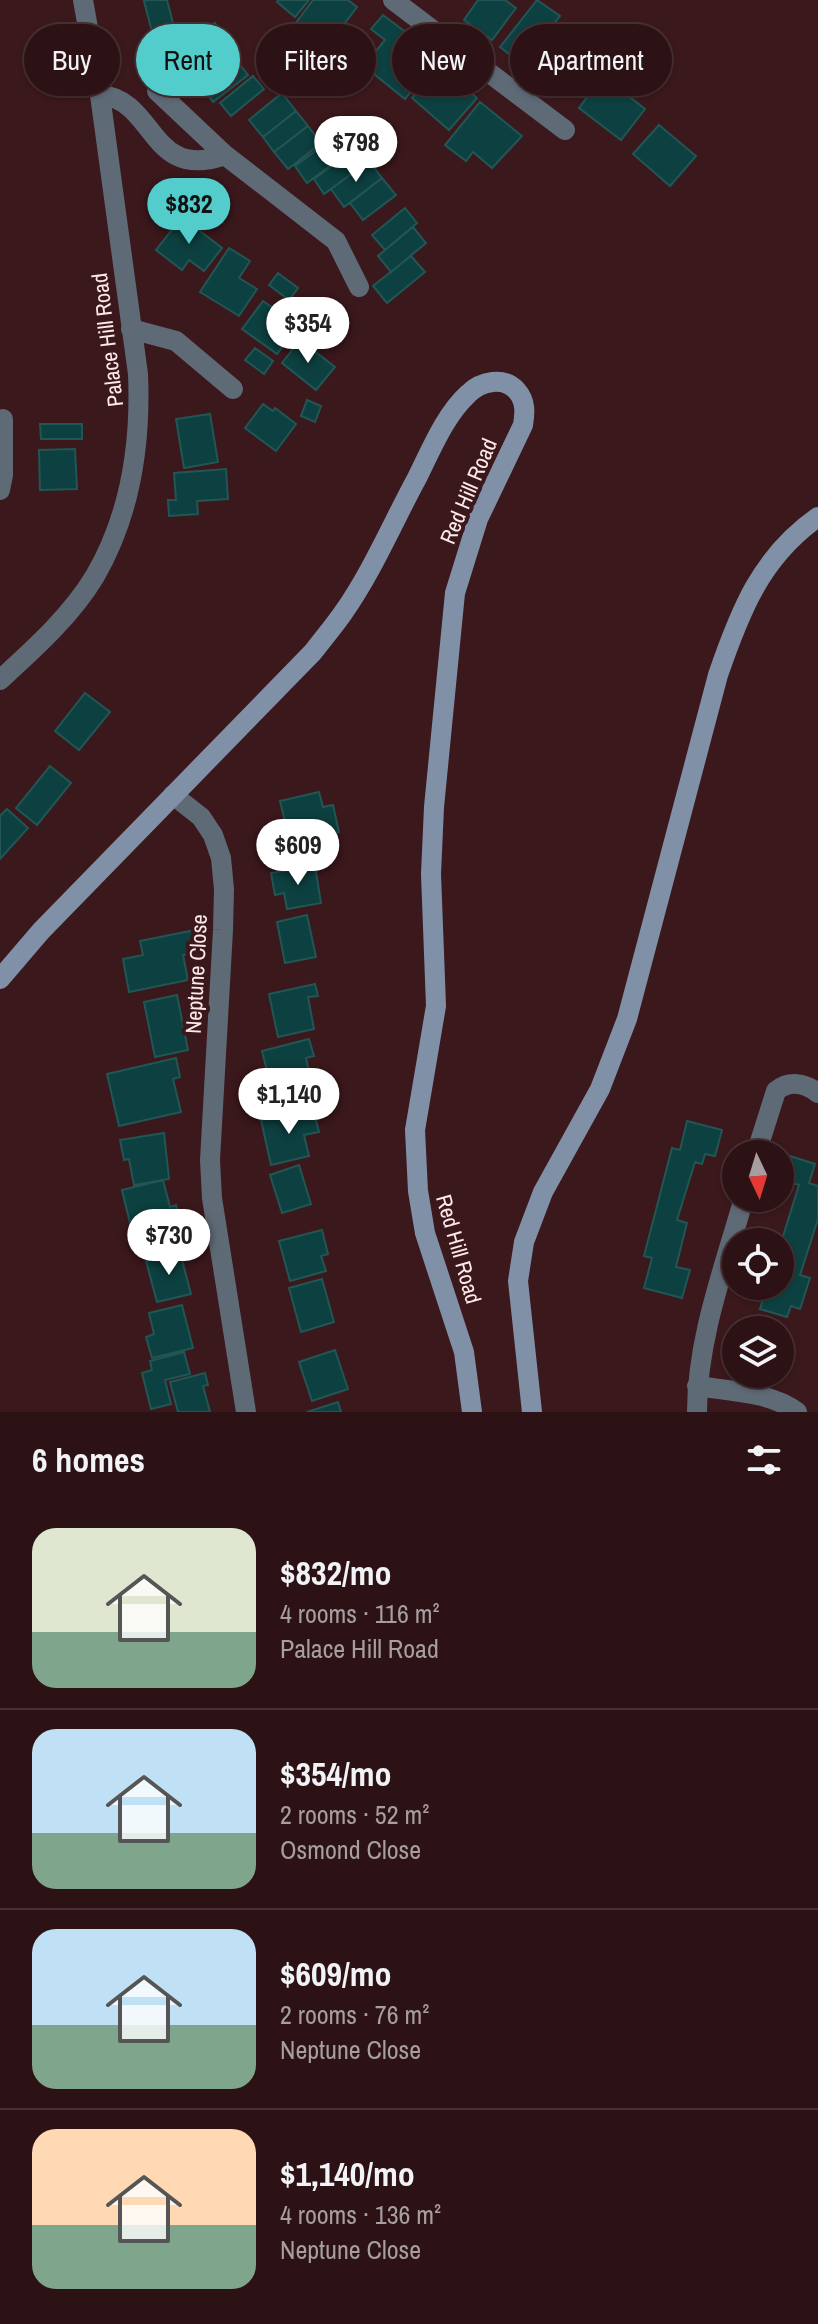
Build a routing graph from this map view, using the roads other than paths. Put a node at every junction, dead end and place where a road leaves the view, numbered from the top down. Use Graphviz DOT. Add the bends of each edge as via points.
graph roads {
  1 [pos="83,0"];
  2 [pos="393,0"];
  3 [pos="87,24"];
  4 [pos="100,96"];
  5 [pos="105,96"];
  6 [pos="162,96"];
  7 [pos="565,130"];
  8 [pos="225,155"];
  9 [pos="359,287"];
  10 [pos="131,329"];
  11 [pos="233,389"];
  12 [pos="3,419"];
  13 [pos="0,490"];
  14 [pos="818,517"];
  15 [pos="0,680"];
  16 [pos="173,795"];
  17 [pos="0,979"];
  18 [pos="818,1093"];
  19 [pos="760,1140"];
  20 [pos="740,1212"];
  21 [pos="697,1386"];
  22 [pos="246,1412"];
  23 [pos="472,1412"];
  24 [pos="532,1412"];
  25 [pos="697,1412"];
  26 [pos="797,1412"];
  1 -- 3 [label="street, Palace Hill Road"];
  2 -- 7 [label="street"];
  4 -- 10 [label="street, Palace Hill Road"];
  5 -- 8 [label="street" via="119,99 178,158 208,161"];
  6 -- 8 [label="street"];
  8 -- 9 [label="street" via="336,241"];
  10 -- 11 [label="street" via="176,341"];
  10 -- 15 [label="street, Palace Hill Road" via="140,410 137,454 121,518 95,576 61,621"];
  12 -- 13 [label="street"];
  14 -- 24 [label="street, Red Hill Road" via="796,532 758,578 738,619 627,1019 600,1089 528,1230 518,1281"];
  16 -- 17 [label="street, Red Hill Road"];
  16 -- 22 [label="street, Neptune Close" via="201,817 213,835 222,873 210,1160"];
  16 -- 23 [label="street, Red Hill Road" via="313,652 344,612 443,428 467,394 490,381 516,388 526,412 523,425 478,519 455,593 431,860 436,1006 415,1130 425,1233 464,1352"];
  18 -- 19 [label="street" via="810,1087 783,1085 776,1091"];
  20 -- 21 [label="street" via="704,1341"];
  21 -- 25 [label="street"];
  21 -- 26 [label="street" via="759,1396"];
}
